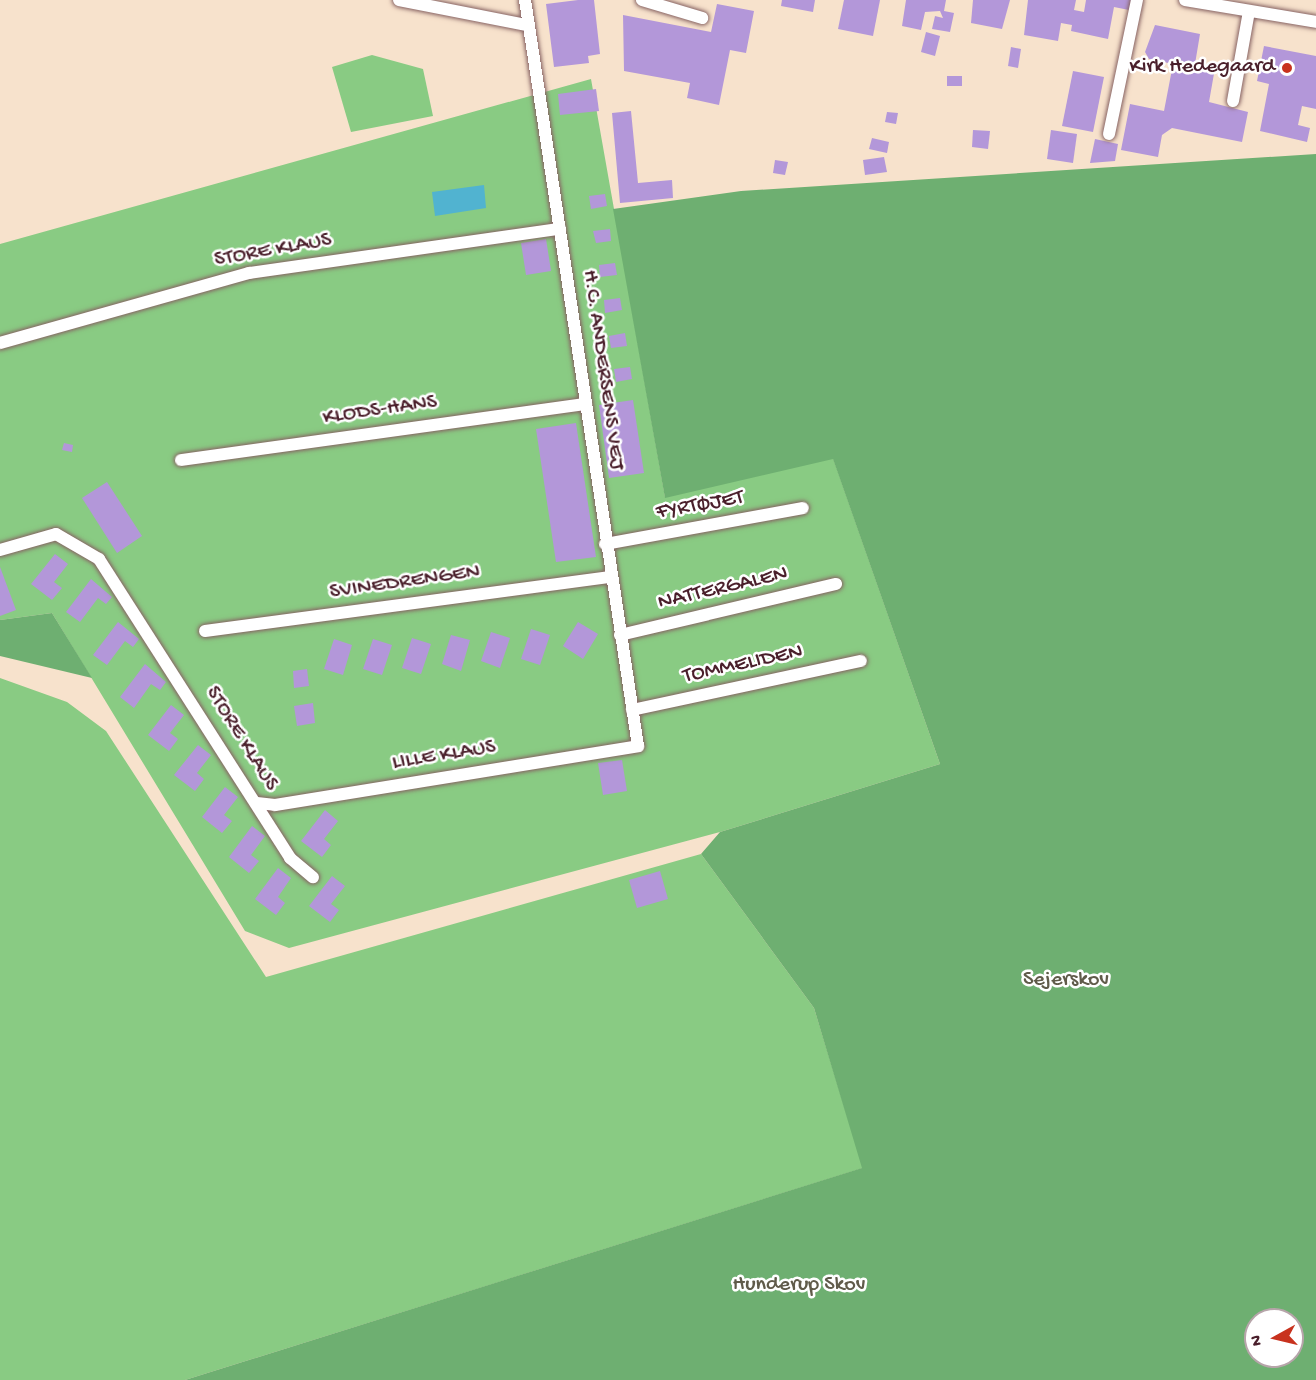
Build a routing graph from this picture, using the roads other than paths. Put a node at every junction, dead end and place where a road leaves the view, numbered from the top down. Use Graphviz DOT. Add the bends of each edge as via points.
graph roads {
  1 [pos="399,0"];
  2 [pos="525,0"];
  3 [pos="642,0"];
  4 [pos="1137,0"];
  5 [pos="1185,0"];
  6 [pos="1249,11"];
  7 [pos="702,18"];
  8 [pos="1316,22"];
  9 [pos="526,25"];
  10 [pos="1233,101"];
  11 [pos="1109,135"];
  12 [pos="560,229"];
  13 [pos="0,343"];
  14 [pos="586,404"];
  15 [pos="181,460"];
  16 [pos="803,508"];
  17 [pos="605,544"];
  18 [pos="0,550"];
  19 [pos="610,577"];
  20 [pos="836,584"];
  21 [pos="204,631"];
  22 [pos="620,635"];
  23 [pos="861,661"];
  24 [pos="632,710"];
  25 [pos="638,746"];
  26 [pos="257,803"];
  27 [pos="313,877"];
  1 -- 9 [label="lane"];
  2 -- 9 [label="lane, H.C. ANDERSENS VEJ"];
  3 -- 7 [label="lane"];
  4 -- 11 [label="lane"];
  5 -- 6 [label="lane"];
  6 -- 8 [label="lane"];
  6 -- 10 [label="lane"];
  9 -- 12 [label="lane, H.C. ANDERSENS VEJ"];
  12 -- 13 [label="lane, STORE KLAUS" via="249,273"];
  12 -- 14 [label="lane, H.C. ANDERSENS VEJ"];
  14 -- 15 [label="lane, KLODS-HANS"];
  14 -- 17 [label="lane, H.C. ANDERSENS VEJ"];
  16 -- 17 [label="lane, FYRTØJET"];
  17 -- 19 [label="lane, H.C. ANDERSENS VEJ"];
  18 -- 26 [label="lane, STORE KLAUS" via="56,534 99,559"];
  19 -- 21 [label="lane, SVINEDRENGEN"];
  19 -- 22 [label="lane, H.C. ANDERSENS VEJ"];
  20 -- 22 [label="lane, NATTERGALEN"];
  22 -- 24 [label="lane, H.C. ANDERSENS VEJ"];
  23 -- 24 [label="lane, TOMMELIDEN"];
  24 -- 25 [label="lane, H.C. ANDERSENS VEJ"];
  25 -- 26 [label="lane, LILLE KLAUS" via="275,805"];
  26 -- 27 [label="lane, STORE KLAUS" via="290,858"];
}
